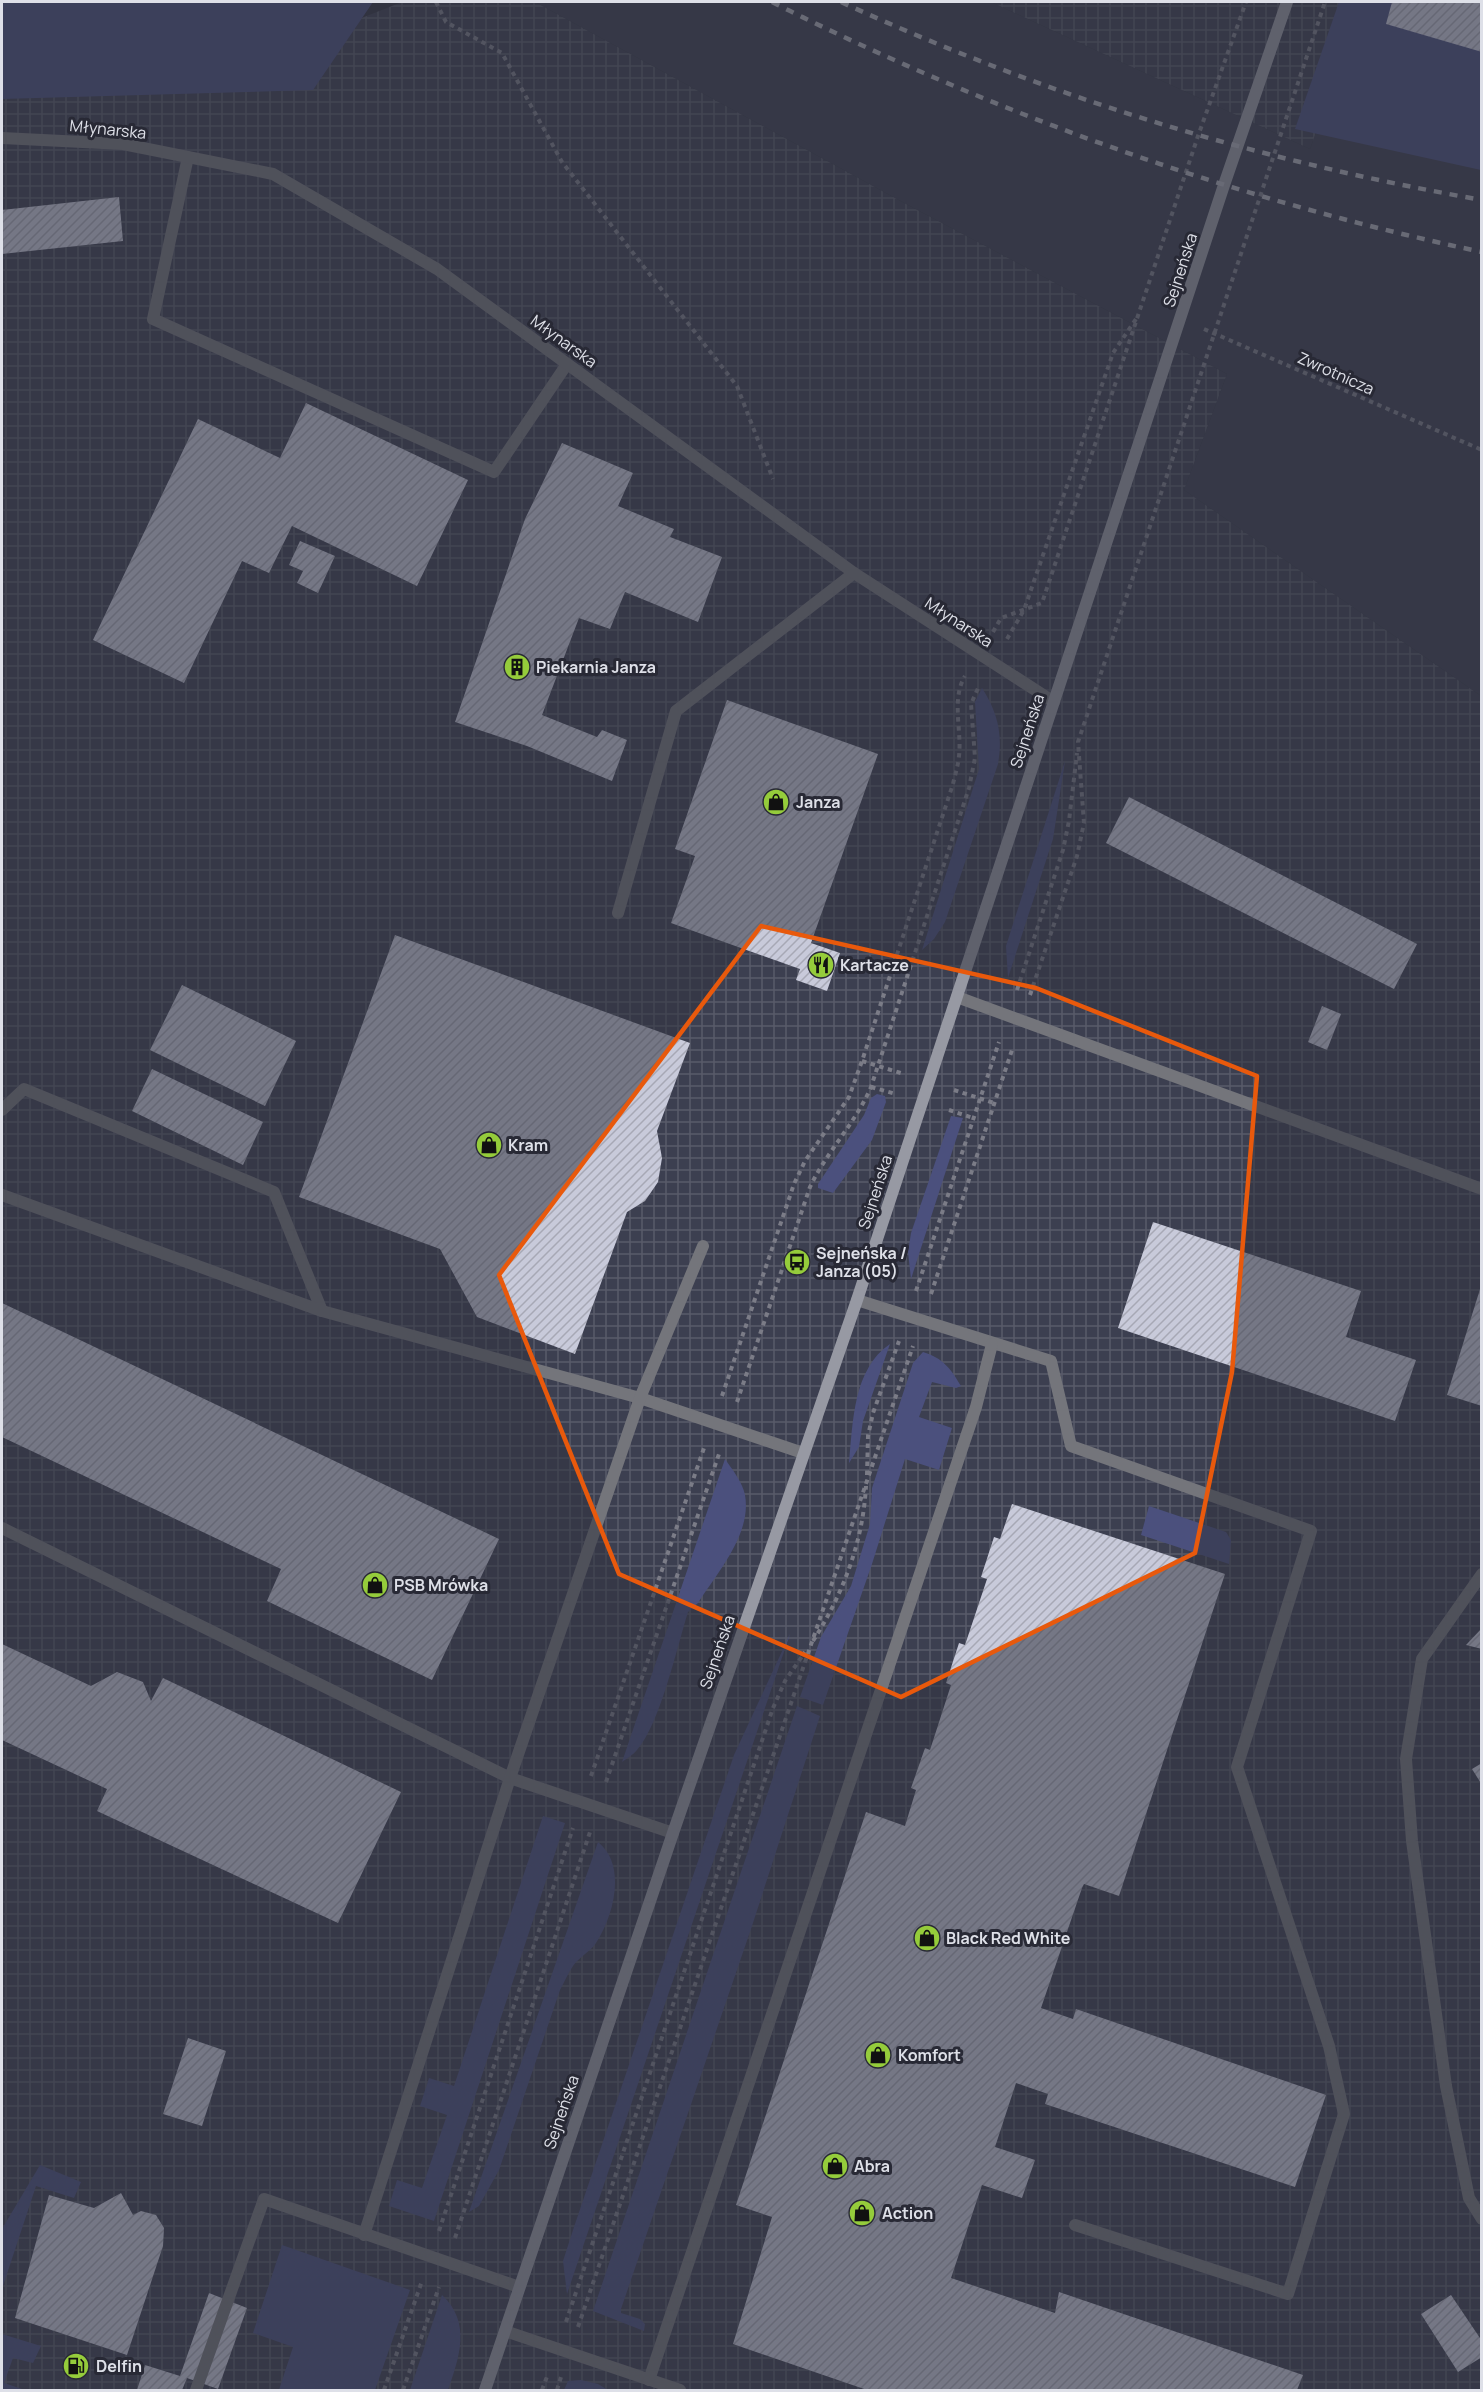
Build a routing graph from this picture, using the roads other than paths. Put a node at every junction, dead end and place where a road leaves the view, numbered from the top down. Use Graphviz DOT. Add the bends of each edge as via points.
graph roads {
  1 [pos="1287,2"];
  2 [pos="2,138"];
  3 [pos="188,157"];
  4 [pos="567,364"];
  5 [pos="854,573"];
  6 [pos="1054,702"];
  7 [pos="618,914"];
  8 [pos="957,997"];
  9 [pos="2,1110"];
  10 [pos="1482,1189"];
  11 [pos="2,1195"];
  12 [pos="703,1246"];
  13 [pos="857,1300"];
  14 [pos="322,1311"];
  15 [pos="992,1344"];
  16 [pos="640,1398"];
  17 [pos="803,1453"];
  18 [pos="2,1528"];
  19 [pos="1482,1574"];
  20 [pos="510,1778"];
  21 [pos="673,1833"];
  22 [pos="1482,2219"];
  23 [pos="1075,2225"];
  24 [pos="364,2235"];
  25 [pos="519,2288"];
  26 [pos="505,2331"];
  27 [pos="650,2380"];
  28 [pos="196,2391"];
  29 [pos="484,2391"];
  30 [pos="680,2391"];
  1 -- 6 [label="street, Sejneńska"];
  2 -- 3 [label="street, Młynarska" via="123,144"];
  3 -- 4 [label="street, Młynarska" via="273,174 437,269"];
  3 -- 4 [label="street" via="153,319 494,471"];
  4 -- 5 [label="street, Młynarska"];
  5 -- 6 [label="street, Młynarska"];
  5 -- 7 [label="street" via="676,711"];
  6 -- 8 [label="street, Sejneńska"];
  8 -- 10 [label="street"];
  8 -- 13 [label="street, Sejneńska"];
  9 -- 14 [label="street" via="24,1089 274,1192"];
  11 -- 14 [label="street"];
  12 -- 16 [label="street"];
  13 -- 15 [label="street"];
  13 -- 17 [label="street, Sejneńska"];
  14 -- 16 [label="street"];
  15 -- 23 [label="street" via="1051,1361 1071,1446 1311,1531 1237,1767 1329,2046 1344,2114 1288,2294"];
  15 -- 27 [label="street" via="976,1407"];
  16 -- 17 [label="street"];
  16 -- 20 [label="street"];
  17 -- 21 [label="street, Sejneńska"];
  18 -- 20 [label="street"];
  19 -- 22 [label="street" via="1422,1659 1406,1759 1412,1840 1446,2086 1469,2198"];
  20 -- 21 [label="street"];
  20 -- 24 [label="street"];
  21 -- 25 [label="street, Sejneńska"];
  24 -- 25 [label="street"];
  24 -- 28 [label="street" via="264,2199"];
  25 -- 26 [label="street, Sejneńska"];
  26 -- 27 [label="street"];
  26 -- 29 [label="street, Sejneńska"];
  27 -- 30 [label="street"];
}
